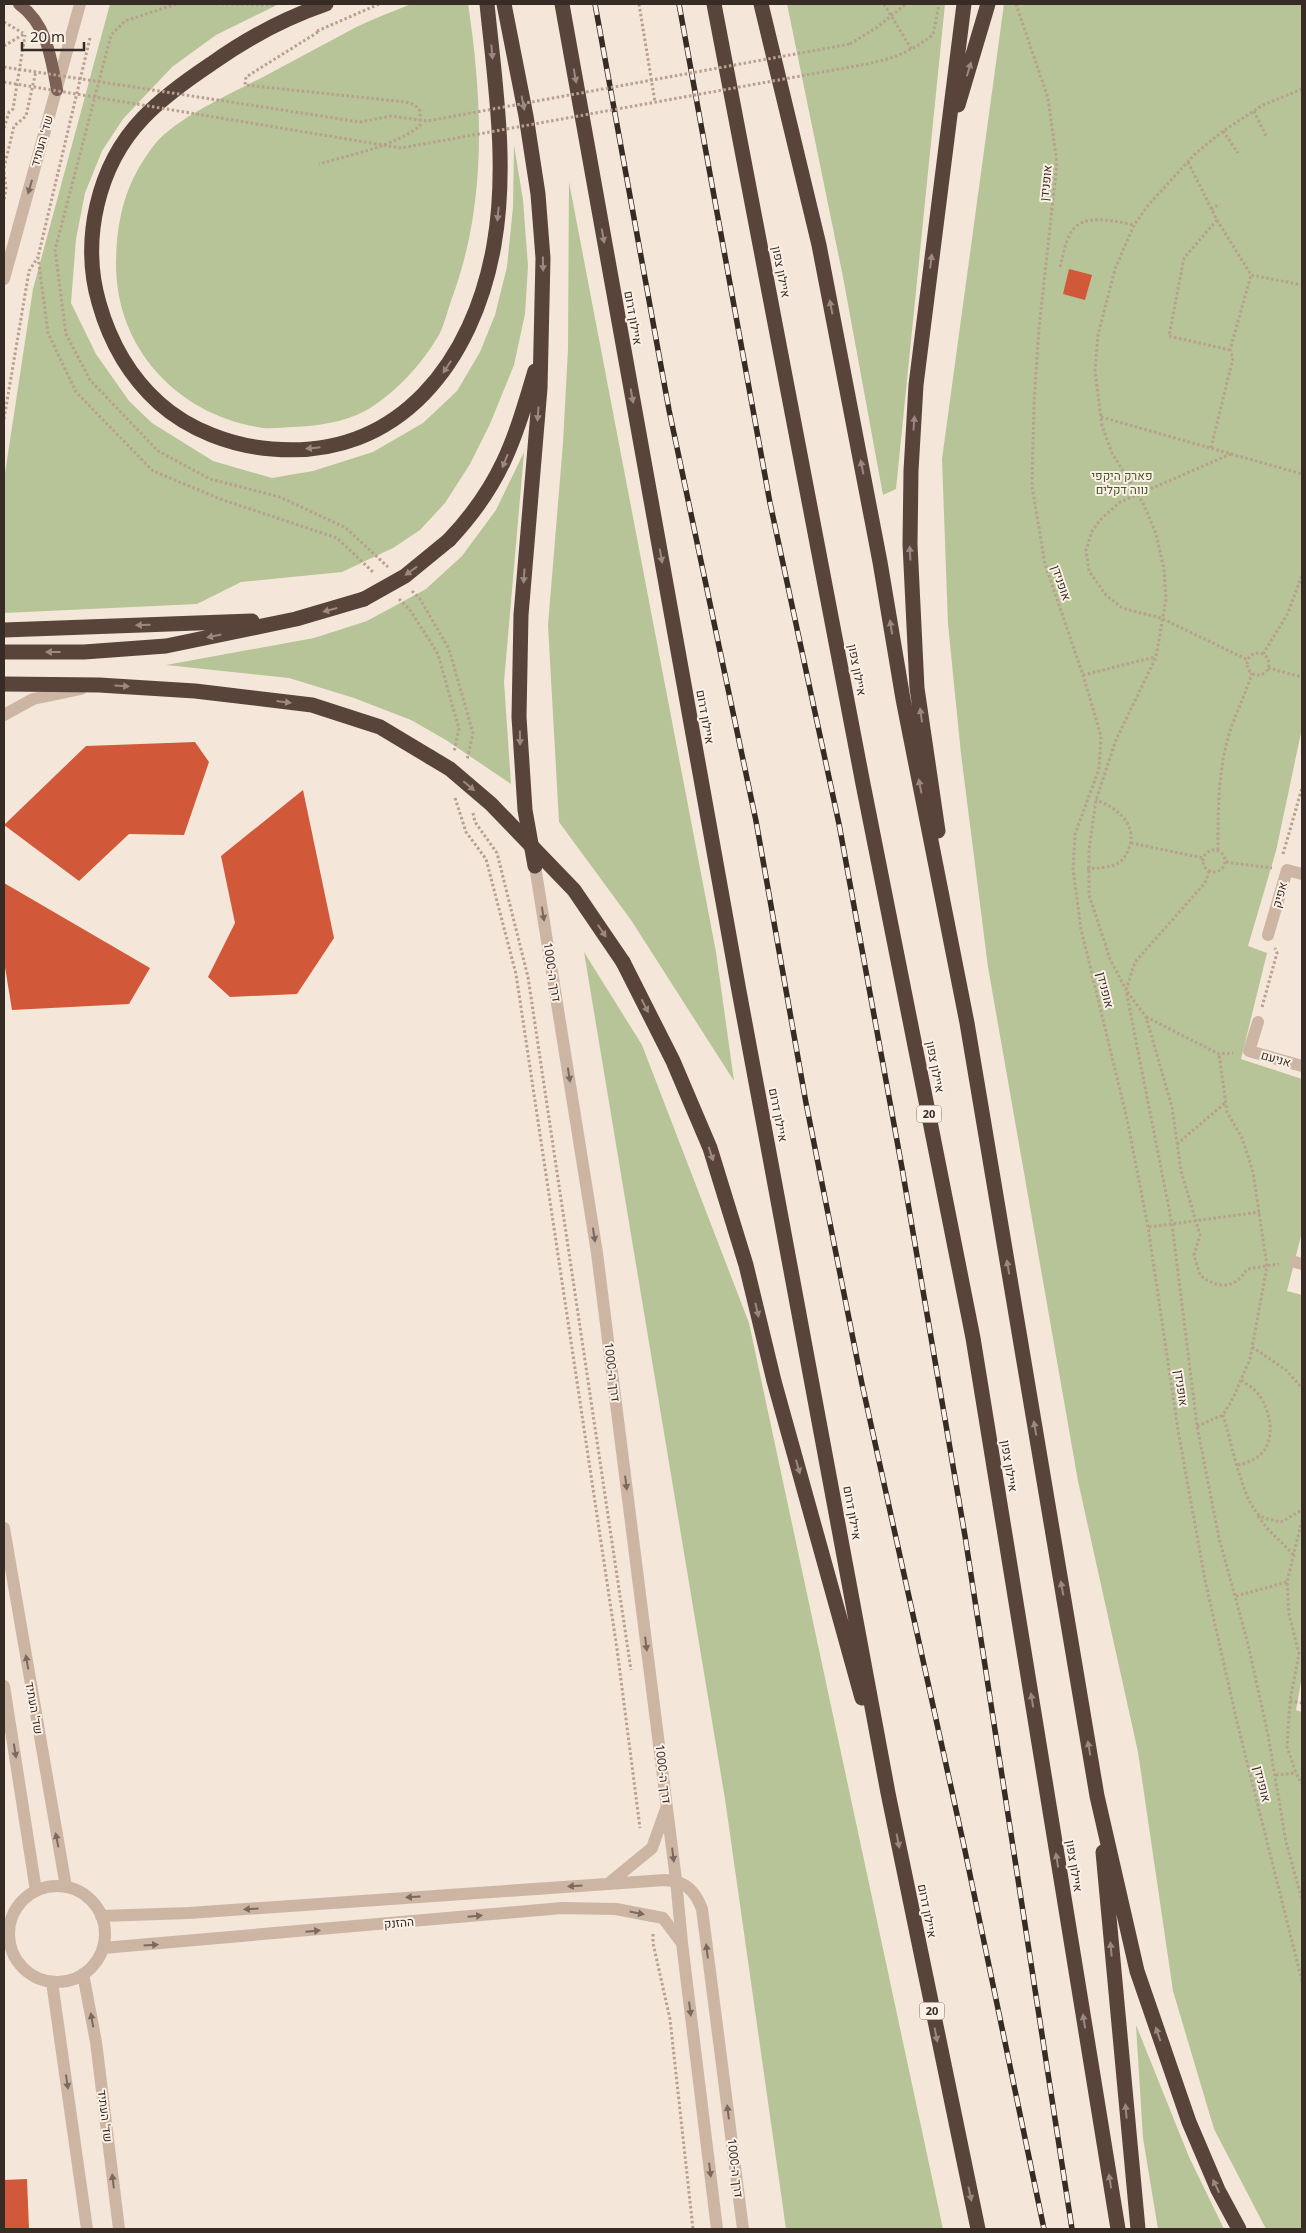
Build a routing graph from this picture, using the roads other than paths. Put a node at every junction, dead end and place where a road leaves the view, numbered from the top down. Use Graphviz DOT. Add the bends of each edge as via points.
graph roads {
  1 [pos="18,4"];
  2 [pos="80,4"];
  3 [pos="326,4"];
  4 [pos="487,4"];
  5 [pos="504,4"];
  6 [pos="562,4"];
  7 [pos="714,4"];
  8 [pos="761,4"];
  9 [pos="964,4"];
  10 [pos="988,4"];
  11 [pos="58,90"];
  12 [pos="944,149"];
  13 [pos="4,279"];
  14 [pos="542,348"];
  15 [pos="296,619"];
  16 [pos="4,630"];
  17 [pos="4,652"];
  18 [pos="4,684"];
  19 [pos="99,685"];
  20 [pos="4,714"];
  21 [pos="535,866"];
  22 [pos="1302,874"];
  23 [pos="1268,935"];
  24 [pos="1258,1022"];
  25 [pos="967,1023"];
  26 [pos="1302,1066"];
  27 [pos="4,1528"];
  28 [pos="4,1686"];
  29 [pos="888,1793"];
  30 [pos="1098,1796"];
  31 [pos="667,1806"];
  32 [pos="676,1880"];
  33 [pos="608,1884"];
  34 [pos="66,1888"];
  35 [pos="36,1891"];
  36 [pos="101,1916"];
  37 [pos="8,1919"];
  38 [pos="682,1943"];
  39 [pos="103,1948"];
  40 [pos="9,1956"];
  41 [pos="83,1974"];
  42 [pos="52,1982"];
  43 [pos="87,2229"];
  44 [pos="119,2229"];
  45 [pos="717,2229"];
  46 [pos="743,2229"];
  47 [pos="978,2229"];
  48 [pos="1118,2229"];
  49 [pos="1138,2229"];
  50 [pos="1239,2229"];
  1 -- 11 [label="main road" via="37,22 46,39"];
  2 -- 11 [label="street, שד' העתיד"];
  4 -- 3 [label="highway, one-way" via="500,158 499,206 488,276 462,344 444,373 424,396 398,417 370,432 343,443 313,449 256,448 206,433 183,419 160,404 125,365 95,290 91,241 94,213 102,188 124,145 140,120 162,100 257,35"];
  5 -- 14 [label="highway, one-way" via="538,194 543,258"];
  6 -- 29 [label="highway, איילון דרום / 20, one-way" via="739,992"];
  48 -- 7 [label="highway, איילון צפון / 20, one-way" via="973,1338"];
  25 -- 8 [label="highway, one-way" via="819,244"];
  9 -- 12 [label="highway"];
  12 -- 10 [label="highway, one-way"];
  11 -- 13 [label="street, שד' העתיד, one-way"];
  25 -- 12 [label="highway, one-way" via="918,688 910,544 916,385"];
  14 -- 15 [label="highway, one-way, bridge" via="519,425 499,475 470,517 449,540 405,576 364,599"];
  14 -- 21 [label="highway, one-way" via="521,615 519,717 525,810"];
  15 -- 16 [label="highway, one-way"];
  15 -- 17 [label="highway, one-way" via="166,646 84,652"];
  18 -- 19 [label="highway"];
  19 -- 20 [label="street" via="33,699"];
  19 -- 29 [label="highway, one-way, bridge" via="195,691 312,705 380,727 450,769 491,804 574,890 623,962 673,1060 710,1148 746,1265 774,1381"];
  21 -- 31 [label="street, דרך ה-1000, one-way" via="597,1253"];
  22 -- 23 [label="street, אפיק" via="1283,870"];
  24 -- 26 [label="street, אניעם" via="1249,1052"];
  30 -- 25 [label="highway, one-way"];
  34 -- 27 [label="street, שד' העתיד, one-way"];
  28 -- 35 [label="street, שד' העתיד, one-way"];
  29 -- 47 [label="highway, איילון דרום / 20, one-way"];
  49 -- 30 [label="highway, one-way"];
  50 -- 30 [label="highway, one-way" via="1218,2190 1189,2122 1137,1972"];
  31 -- 32 [label="street, דרך ה-1000, one-way"];
  31 -- 33 [label="street" via="652,1848"];
  32 -- 33 [label="street, ההזנק"];
  32 -- 38 [label="street, דרך ה-1000"];
  46 -- 32 [label="street, דרך ה-1000, one-way" via="702,1909 696,1894"];
  33 -- 36 [label="street, ההזנק, one-way" via="189,1913"];
  34 -- 35 [label="street"];
  34 -- 36 [label="street" via="87,1897"];
  35 -- 37 [label="street"];
  36 -- 39 [label="street" via="105,1938"];
  37 -- 40 [label="street"];
  39 -- 38 [label="street, ההזנק, one-way" via="562,1908 616,1909 663,1918"];
  38 -- 45 [label="street, דרך ה-1000, one-way"];
  39 -- 41 [label="street" via="92,1967"];
  40 -- 42 [label="street" via="30,1974"];
  41 -- 42 [label="street" via="68,1981"];
  44 -- 41 [label="street, שד' העתיד, one-way" via="96,2042"];
  42 -- 43 [label="street, one-way"];
}
